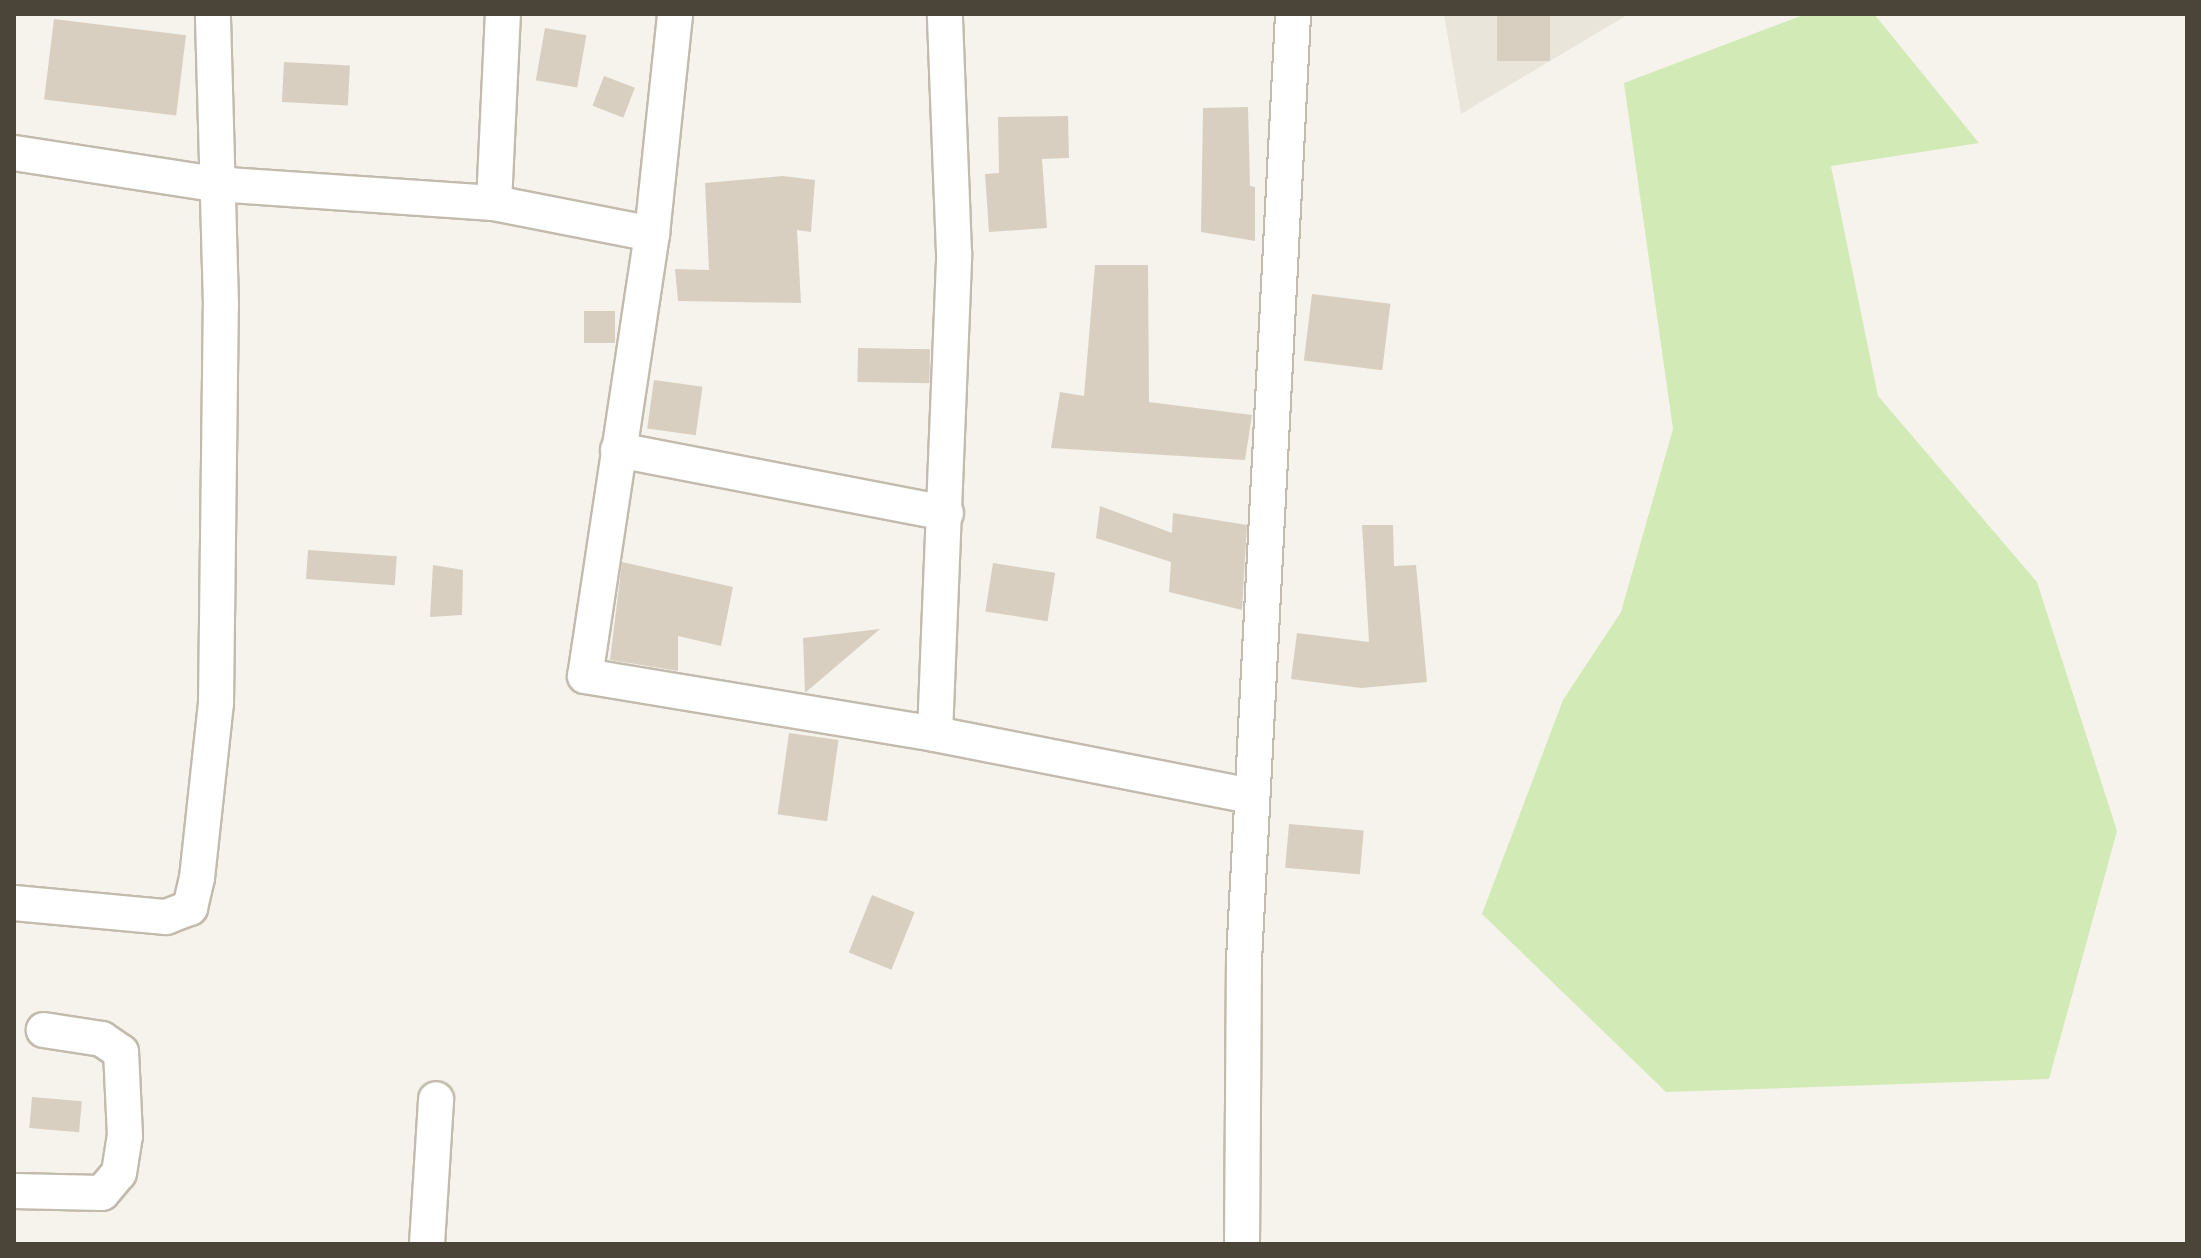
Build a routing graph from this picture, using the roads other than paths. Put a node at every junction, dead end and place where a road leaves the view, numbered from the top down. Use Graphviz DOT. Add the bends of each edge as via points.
graph roads {
  1 [pos="213,14"];
  2 [pos="503,14"];
  3 [pos="675,14"];
  4 [pos="945,14"];
  5 [pos="1293,14"];
  6 [pos="14,153"];
  7 [pos="215,184"];
  8 [pos="494,203"];
  9 [pos="652,234"];
  10 [pos="618,450"];
  11 [pos="946,513"];
  12 [pos="935,734"];
  13 [pos="1252,796"];
  14 [pos="14,903"];
  15 [pos="44,1030"];
  16 [pos="436,1099"];
  17 [pos="14,1191"];
  18 [pos="427,1244"];
  19 [pos="1242,1244"];
  1 -- 7 [label="street"];
  2 -- 8 [label="street"];
  3 -- 9 [label="street"];
  4 -- 11 [label="street" via="954,253"];
  5 -- 13 [label="street"];
  6 -- 7 [label="street"];
  7 -- 8 [label="street"];
  7 -- 14 [label="street" via="221,305 216,703 190,908 166,917"];
  8 -- 9 [label="street"];
  9 -- 10 [label="street"];
  10 -- 11 [label="street"];
  10 -- 12 [label="street" via="585,676"];
  11 -- 12 [label="street"];
  12 -- 13 [label="street"];
  13 -- 19 [label="street" via="1244,960"];
  15 -- 17 [label="street" via="102,1039 121,1052 125,1136 119,1173 102,1193"];
  16 -- 18 [label="street"];
}
